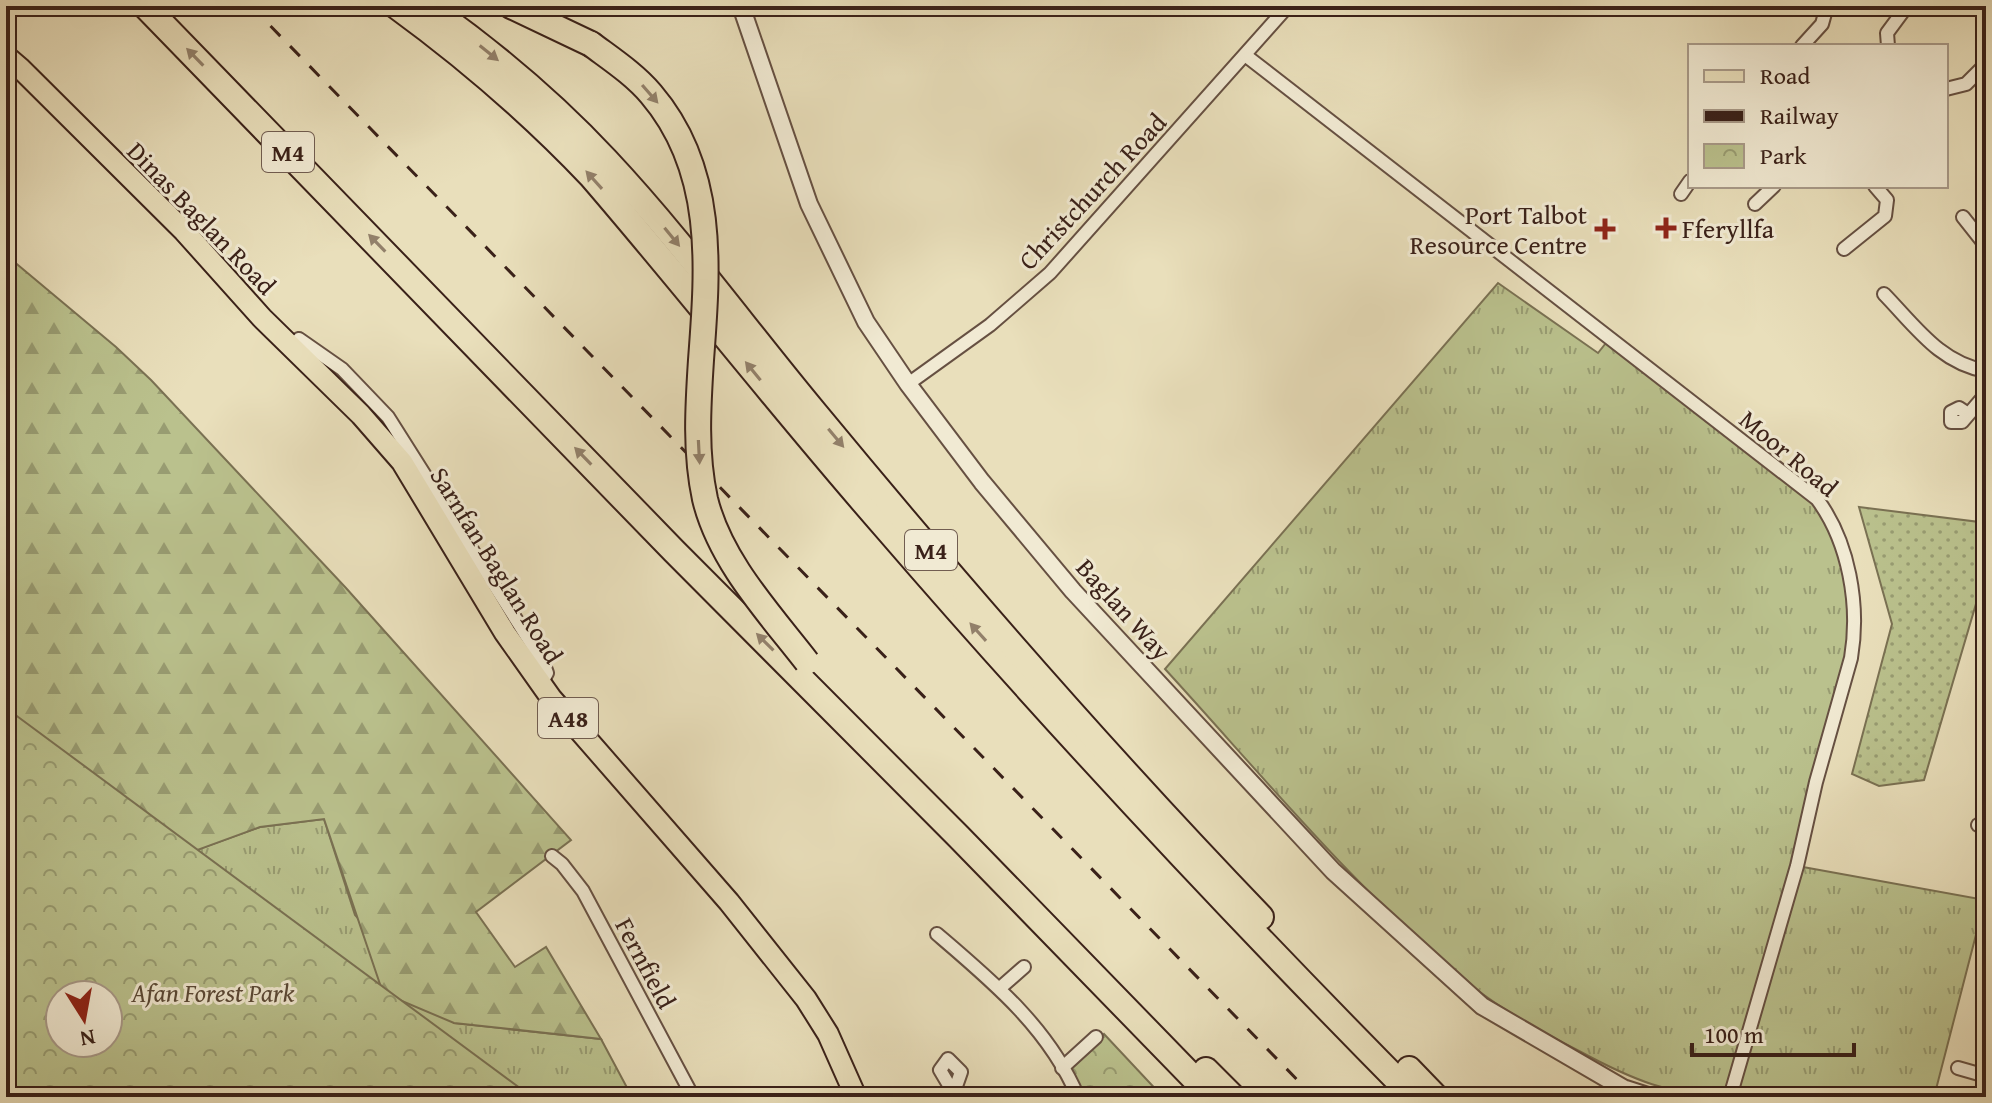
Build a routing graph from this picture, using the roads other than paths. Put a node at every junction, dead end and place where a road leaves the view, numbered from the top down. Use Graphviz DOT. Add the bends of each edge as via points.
graph roads {
  1 [pos="145,6"];
  2 [pos="396,6"];
  3 [pos="427,6"];
  4 [pos="511,6"];
  5 [pos="741,6"];
  6 [pos="1288,6"];
  7 [pos="1827,6"];
  8 [pos="1907,6"];
  9 [pos="1804,44"];
  10 [pos="1888,44"];
  11 [pos="1245,55"];
  12 [pos="6,56"];
  13 [pos="1986,64"];
  14 [pos="1948,88"];
  15 [pos="1688,184"];
  16 [pos="1772,188"];
  17 [pos="1877,188"];
  18 [pos="1681,194"];
  19 [pos="1755,204"];
  20 [pos="1963,217"];
  21 [pos="1986,246"];
  22 [pos="1844,249"];
  23 [pos="1884,294"];
  24 [pos="299,339"];
  25 [pos="1986,371"];
  26 [pos="908,384"];
  27 [pos="1986,394"];
  28 [pos="1968,414"];
  29 [pos="361,415"];
  30 [pos="541,684"];
  31 [pos="552,856"];
  32 [pos="937,934"];
  33 [pos="1024,967"];
  34 [pos="1000,988"];
  35 [pos="1096,1037"];
  36 [pos="1062,1068"];
  37 [pos="1958,1068"];
  38 [pos="1986,1076"];
  39 [pos="693,1097"];
  40 [pos="856,1097"];
  41 [pos="1078,1097"];
  42 [pos="1212,1097"];
  43 [pos="1233,1097"];
  44 [pos="1414,1097"];
  45 [pos="1436,1097"];
  46 [pos="1651,1097"];
  47 [pos="1730,1097"];
  42 -- 1 [label="highway, M4, one-way"];
  44 -- 2 [label="highway, M4, one-way" via="1061,726 867,507 591,176 499,87"];
  3 -- 45 [label="highway, M4, one-way" via="513,71 607,161 1075,715"];
  4 -- 43 [label="highway, one-way, bridge" via="591,44 625,69 651,93 686,150 699,187 708,278 699,457 706,501 725,548 748,585 807,662"];
  5 -- 26 [label="street, Baglan Way" via="809,204 866,322"];
  6 -- 11 [label="street, Christchurch Road"];
  7 -- 9 [label="street" via="1822,24"];
  8 -- 10 [label="street" via="1887,33"];
  11 -- 26 [label="street, Christchurch Road" via="1050,273 990,325"];
  11 -- 47 [label="street, Moor Road" via="1817,499 1833,523 1852,599 1851,658"];
  12 -- 29 [label="main road, Dinas Baglan Road / A48"];
  13 -- 14 [label="street" via="1966,84"];
  15 -- 18 [label="street"];
  16 -- 19 [label="street"];
  17 -- 22 [label="street" via="1887,200 1885,216"];
  20 -- 21 [label="street"];
  23 -- 25 [label="street" via="1947,358"];
  24 -- 30 [label="street" via="342,369 397,429 543,662 547,673"];
  26 -- 46 [label="street, Baglan Way" via="1073,591 1333,871 1482,1006 1623,1088"];
  27 -- 28 [label="street"];
  29 -- 30 [label="main road, Sarnfan Baglan Road / A48" via="402,462"];
  30 -- 40 [label="main road, Sarnfan Baglan Road / A48" via="806,999"];
  31 -- 39 [label="street, Fernfield" via="583,891"];
  32 -- 34 [label="street"];
  33 -- 34 [label="street"];
  34 -- 36 [label="street" via="1046,1039"];
  35 -- 36 [label="street"];
  36 -- 41 [label="street"];
  37 -- 38 [label="street"];
}
